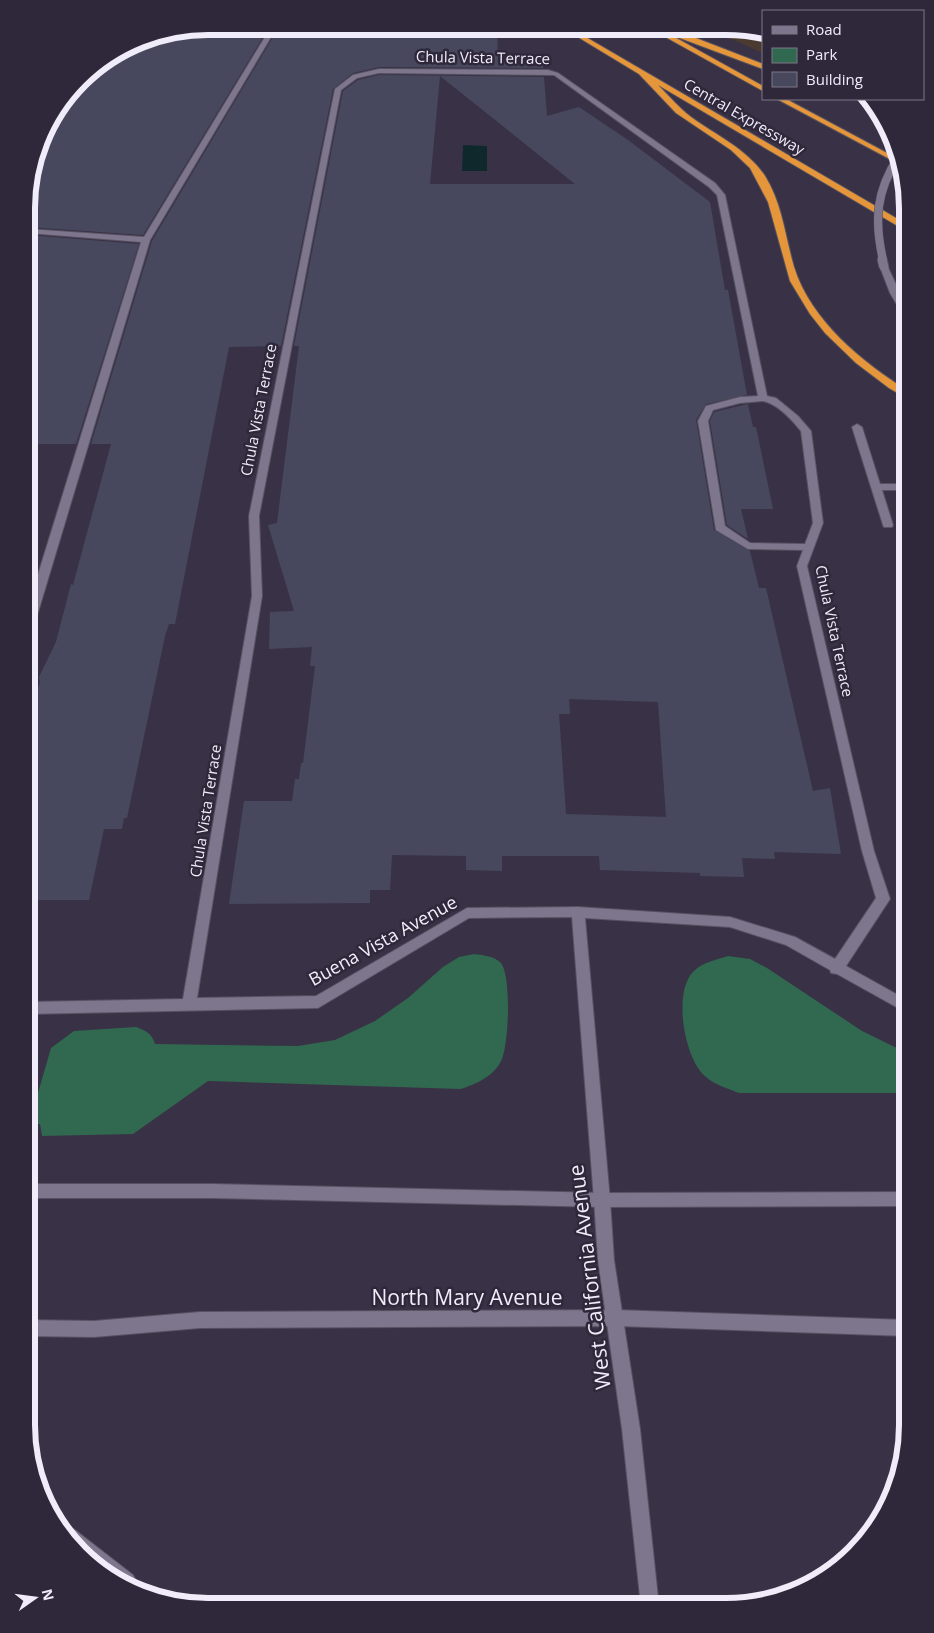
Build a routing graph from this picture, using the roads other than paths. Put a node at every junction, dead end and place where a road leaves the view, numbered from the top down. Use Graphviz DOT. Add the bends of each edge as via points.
graph roads {
  1 [pos="269,35"];
  2 [pos="578,35"];
  3 [pos="666,35"];
  4 [pos="681,35"];
  5 [pos="762,67"];
  6 [pos="642,73"];
  7 [pos="762,88"];
  8 [pos="783,100"];
  9 [pos="892,159"];
  10 [pos="894,166"];
  11 [pos="899,224"];
  12 [pos="35,232"];
  13 [pos="146,240"];
  14 [pos="899,301"];
  15 [pos="899,389"];
  16 [pos="763,398"];
  17 [pos="857,427"];
  18 [pos="877,487"];
  19 [pos="899,487"];
  20 [pos="888,525"];
  21 [pos="809,547"];
  22 [pos="35,603"];
  23 [pos="578,912"];
  24 [pos="836,969"];
  25 [pos="899,1002"];
  26 [pos="189,1003"];
  27 [pos="35,1008"];
  28 [pos="35,1191"];
  29 [pos="899,1199"];
  30 [pos="602,1200"];
  31 [pos="616,1318"];
  32 [pos="35,1328"];
  33 [pos="899,1328"];
  34 [pos="649,1598"];
  1 -- 13 [label="main road"];
  2 -- 6 [label="highway, Central Expressway"];
  3 -- 7 [label="highway, Central Expressway"];
  4 -- 5 [label="highway"];
  6 -- 11 [label="highway, Central Expressway"];
  6 -- 15 [label="highway" via="680,112 727,144 760,176 769,192 795,280 806,302 846,348"];
  8 -- 9 [label="highway, Central Expressway"];
  10 -- 14 [label="main road, bridge" via="880,195 876,218 884,267"];
  12 -- 13 [label="main road"];
  13 -- 22 [label="main road"];
  16 -- 21 [label="main road, Chula Vista Terrace" via="773,400 806,431 818,523"];
  16 -- 21 [label="main road" via="709,408 703,421 720,528 748,546"];
  16 -- 26 [label="main road, Chula Vista Terrace" via="722,195 712,185 556,74 379,71 355,76 338,89 254,516 257,596"];
  17 -- 18 [label="main road"];
  18 -- 19 [label="main road"];
  18 -- 20 [label="main road"];
  21 -- 24 [label="main road, Chula Vista Terrace" via="802,566 868,851 883,899"];
  23 -- 24 [label="main road, Buena Vista Avenue" via="730,922 790,941"];
  23 -- 26 [label="main road, Buena Vista Avenue" via="467,913 318,1002"];
  23 -- 30 [label="main road, West California Avenue"];
  24 -- 25 [label="main road, Buena Vista Avenue"];
  26 -- 27 [label="main road, Buena Vista Avenue"];
  28 -- 30 [label="main road" via="203,1191"];
  29 -- 30 [label="main road"];
  30 -- 31 [label="main road, West California Avenue" via="606,1260"];
  31 -- 32 [label="main road, North Mary Avenue" via="200,1320 94,1329"];
  31 -- 33 [label="main road, North Mary Avenue"];
  31 -- 34 [label="main road, West California Avenue"];
}
